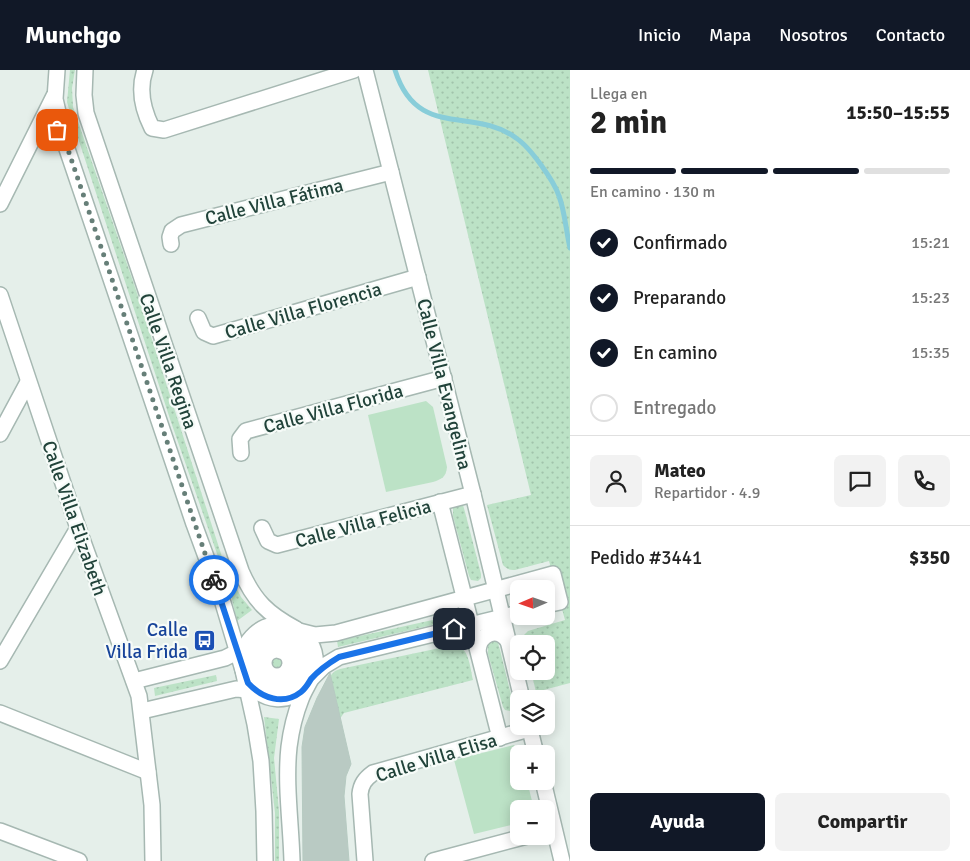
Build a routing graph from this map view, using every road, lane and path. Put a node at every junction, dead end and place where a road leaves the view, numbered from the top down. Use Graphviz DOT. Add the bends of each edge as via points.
graph roads {
  1 [pos="56,70"];
  2 [pos="85,70"];
  3 [pos="145,70"];
  4 [pos="354,70"];
  5 [pos="365,70"];
  6 [pos="55,92"];
  7 [pos="36,132"];
  8 [pos="62,132"];
  9 [pos="391,172"];
  10 [pos="0,204"];
  11 [pos="171,244"];
  12 [pos="418,277"];
  13 [pos="0,296"];
  14 [pos="198,318"];
  15 [pos="444,378"];
  16 [pos="28,382"];
  17 [pos="0,434"];
  18 [pos="241,453"];
  19 [pos="473,494"];
  20 [pos="440,502"];
  21 [pos="78,528"];
  22 [pos="262,528"];
  23 [pos="554,580"];
  24 [pos="497,581"];
  25 [pos="555,582"];
  26 [pos="458,593"];
  27 [pos="555,603"];
  28 [pos="498,616"];
  29 [pos="465,629"];
  30 [pos="249,641"];
  31 [pos="478,650"];
  32 [pos="238,652"];
  33 [pos="0,660"];
  34 [pos="281,664"];
  35 [pos="134,682"];
  36 [pos="248,690"];
  37 [pos="519,690"];
  38 [pos="142,711"];
  39 [pos="0,713"];
  40 [pos="510,735"];
  41 [pos="500,738"];
  42 [pos="148,772"];
  43 [pos="0,831"];
  44 [pos="510,841"];
  45 [pos="555,841"];
  46 [pos="79,861"];
  47 [pos="153,861"];
  48 [pos="266,861"];
  49 [pos="292,861"];
  50 [pos="365,861"];
  51 [pos="433,861"];
  52 [pos="562,861"];
  1 -- 6 [label="street, Calle Villa Regina"];
  2 -- 34 [label="street, Calle Villa Regina" via="86,113 241,571 247,585 270,614"];
  3 -- 4 [label="street" via="142,96 146,116 152,128 164,130"];
  5 -- 9 [label="street, Calle Villa Evangelina"];
  6 -- 7 [label="street"];
  6 -- 8 [label="street, Calle Villa Regina"];
  7 -- 8 [label="street" via="46,128"];
  7 -- 10 [label="street"];
  8 -- 32 [label="street, Calle Villa Regina"];
  9 -- 11 [label="street, Calle Villa Fátima" via="181,225 172,231"];
  9 -- 12 [label="street, Calle Villa Evangelina"];
  12 -- 14 [label="street, Calle Villa Florencia" via="213,336 204,332"];
  12 -- 15 [label="street, Calle Villa Evangelina"];
  13 -- 16 [label="street, Calle Villa Elizabeth"];
  15 -- 18 [label="street, Calle Villa Florida" via="246,431 240,439"];
  15 -- 19 [label="street, Calle Villa Evangelina"];
  16 -- 17 [label="street"];
  16 -- 21 [label="street, Calle Villa Elizabeth"];
  19 -- 20 [label="street, Calle Villa Felicia"];
  19 -- 24 [label="street, Calle Villa Evangelina"];
  20 -- 22 [label="street, Calle Villa Felicia" via="277,546 268,541"];
  20 -- 26 [label="street"];
  21 -- 33 [label="street"];
  21 -- 35 [label="street, Calle Villa Elizabeth"];
  23 -- 24 [label="street" via="553,574"];
  24 -- 26 [label="street"];
  24 -- 26 [label="street" via="488,580 481,586 469,586"];
  24 -- 28 [label="street, Calle Villa Evangelina"];
  24 -- 28 [label="street"];
  25 -- 27 [label="street" via="560,602"];
  26 -- 28 [label="street"];
  26 -- 29 [label="street" via="454,606"];
  26 -- 34 [label="street" via="336,633 315,635"];
  28 -- 29 [label="street"];
  28 -- 29 [label="street"];
  28 -- 31 [label="street" via="500,634 490,634 481,640"];
  28 -- 37 [label="street, Calle Villa Evangelina"];
  29 -- 31 [label="street"];
  29 -- 34 [label="street" via="339,657 324,666"];
  30 -- 32 [label="street"];
  30 -- 34 [label="street" via="242,661"];
  30 -- 34 [label="street" via="256,633 271,626 287,626"];
  31 -- 41 [label="street"];
  32 -- 34 [label="street, Calle Villa Regina"];
  32 -- 35 [label="street"];
  34 -- 36 [label="street, Calle Villa Regina"];
  34 -- 36 [label="street"];
  34 -- 49 [label="street" via="297,710 289,747"];
  35 -- 38 [label="street, Calle Villa Elizabeth"];
  36 -- 38 [label="street" via="230,690"];
  36 -- 48 [label="street, Calle Villa Regina" via="261,761"];
  38 -- 42 [label="street, Calle Villa Elizabeth"];
  39 -- 42 [label="street"];
  40 -- 41 [label="street, Calle Villa Elisa"];
  41 -- 50 [label="street, Calle Villa Elisa" via="368,777 361,786 360,794"];
  42 -- 47 [label="street, Calle Villa Elizabeth"];
  43 -- 46 [label="street"];
  44 -- 51 [label="street"];
  45 -- 52 [label="street"];
}
